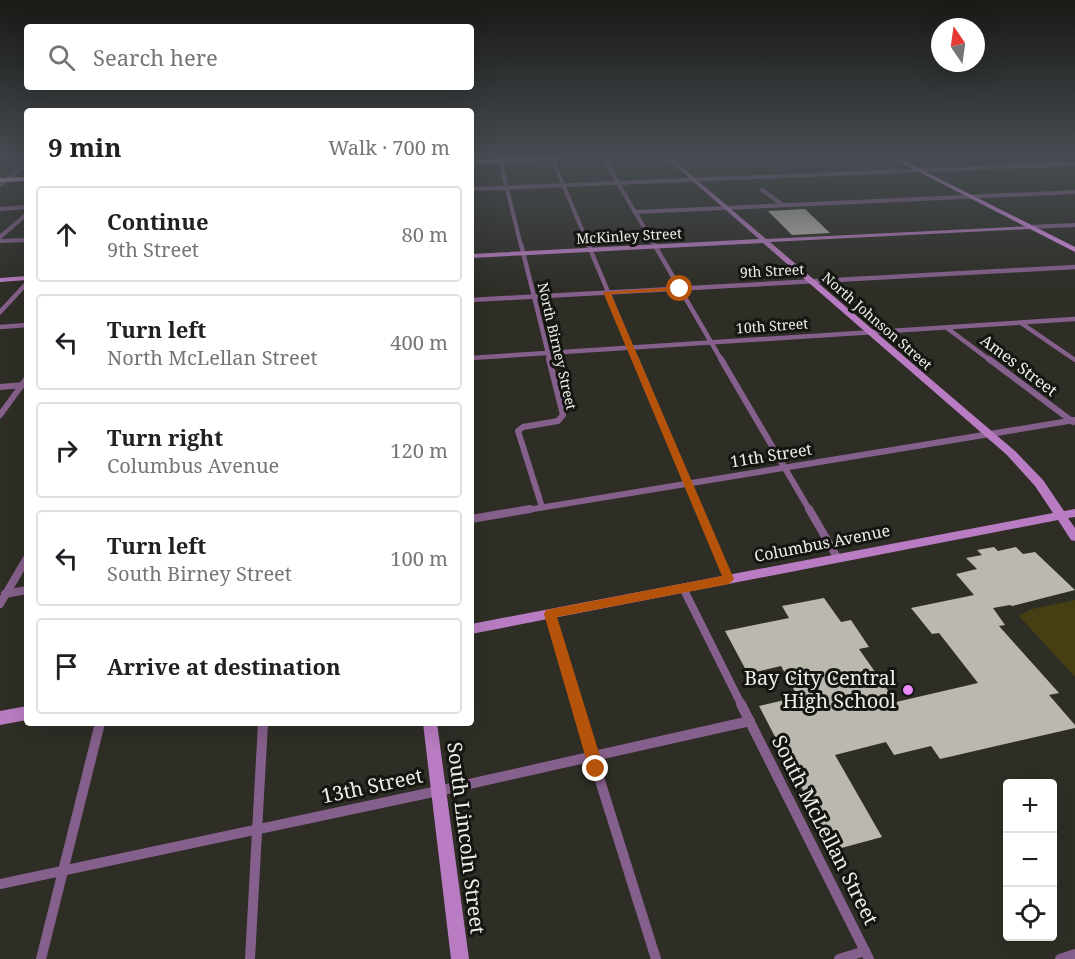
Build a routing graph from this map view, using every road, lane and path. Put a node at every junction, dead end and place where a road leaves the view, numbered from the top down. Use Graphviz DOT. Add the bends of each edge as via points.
graph roads {
  1 [pos="510,201"];
  2 [pos="569,201"];
  3 [pos="627,201"];
  4 [pos="717,201"];
  5 [pos="777,201"];
  6 [pos="870,201"];
  7 [pos="977,201"];
  8 [pos="783,205"];
  9 [pos="24,207"];
  10 [pos="0,208"];
  11 [pos="726,208"];
  12 [pos="634,212"];
  13 [pos="24,216"];
  14 [pos="1075,225"];
  15 [pos="1030,227"];
  16 [pos="0,239"];
  17 [pos="24,240"];
  18 [pos="764,241"];
  19 [pos="655,246"];
  20 [pos="590,250"];
  21 [pos="1075,250"];
  22 [pos="523,253"];
  23 [pos="474,256"];
  24 [pos="1075,267"];
  25 [pos="24,278"];
  26 [pos="0,280"];
  27 [pos="810,281"];
  28 [pos="24,286"];
  29 [pos="680,289"];
  30 [pos="607,292"];
  31 [pos="533,297"];
  32 [pos="474,300"];
  33 [pos="0,312"];
  34 [pos="1075,319"];
  35 [pos="1021,323"];
  36 [pos="24,326"];
  37 [pos="0,327"];
  38 [pos="947,328"];
  39 [pos="871,332"];
  40 [pos="711,342"];
  41 [pos="630,348"];
  42 [pos="547,353"];
  43 [pos="474,358"];
  44 [pos="1075,360"];
  45 [pos="24,385"];
  46 [pos="0,387"];
  47 [pos="0,415"];
  48 [pos="1074,422"];
  49 [pos="989,435"];
  50 [pos="785,468"];
  51 [pos="687,483"];
  52 [pos="542,507"];
  53 [pos="1075,513"];
  54 [pos="1061,516"];
  55 [pos="474,518"];
  56 [pos="1075,537"];
  57 [pos="837,557"];
  58 [pos="24,562"];
  59 [pos="729,579"];
  60 [pos="683,588"];
  61 [pos="24,590"];
  62 [pos="3,594"];
  63 [pos="0,604"];
  64 [pos="550,614"];
  65 [pos="474,628"];
  66 [pos="24,714"];
  67 [pos="0,718"];
  68 [pos="750,721"];
  69 [pos="99,726"];
  70 [pos="263,726"];
  71 [pos="430,726"];
  72 [pos="592,756"];
  73 [pos="438,791"];
  74 [pos="257,829"];
  75 [pos="64,870"];
  76 [pos="0,884"];
  77 [pos="867,955"];
  78 [pos="1075,955"];
  79 [pos="41,959"];
  80 [pos="250,959"];
  81 [pos="460,959"];
  82 [pos="656,959"];
  83 [pos="838,959"];
  84 [pos="1060,959"];
  1 -- 22 [label="street, North Birney Street"];
  2 -- 20 [label="street"];
  3 -- 12 [label="street"];
  4 -- 11 [label="street, North Johnson Street"];
  5 -- 8 [label="street"];
  6 -- 8 [label="street"];
  7 -- 15 [label="main road"];
  8 -- 11 [label="street"];
  9 -- 10 [label="street"];
  11 -- 12 [label="street"];
  11 -- 18 [label="street, North Johnson Street"];
  12 -- 19 [label="street"];
  13 -- 16 [label="street"];
  14 -- 15 [label="street, McKinley Street"];
  15 -- 18 [label="street, McKinley Street"];
  15 -- 21 [label="main road"];
  16 -- 17 [label="street"];
  18 -- 19 [label="street, McKinley Street"];
  18 -- 27 [label="street, North Johnson Street"];
  19 -- 20 [label="street, McKinley Street"];
  19 -- 29 [label="street"];
  20 -- 22 [label="street, McKinley Street"];
  20 -- 30 [label="street"];
  22 -- 23 [label="street, McKinley Street"];
  22 -- 31 [label="street, North Birney Street"];
  24 -- 27 [label="street, 9th Street"];
  25 -- 26 [label="street"];
  27 -- 29 [label="street, 9th Street"];
  27 -- 39 [label="street, North Johnson Street"];
  28 -- 33 [label="street"];
  29 -- 30 [label="street, 9th Street"];
  29 -- 40 [label="street"];
  30 -- 31 [label="street, 9th Street"];
  30 -- 41 [label="street"];
  31 -- 32 [label="street, 9th Street"];
  31 -- 42 [label="street, North Birney Street"];
  34 -- 35 [label="street, 10th Street"];
  35 -- 38 [label="street, 10th Street"];
  35 -- 44 [label="street"];
  36 -- 37 [label="street"];
  38 -- 39 [label="street, 10th Street"];
  38 -- 48 [label="street, Ames Street"];
  39 -- 40 [label="street, 10th Street"];
  39 -- 49 [label="street, North Johnson Street"];
  40 -- 41 [label="street, 10th Street"];
  40 -- 50 [label="street"];
  41 -- 42 [label="street, 10th Street"];
  41 -- 51 [label="street"];
  42 -- 43 [label="street, 10th Street"];
  42 -- 52 [label="street, North Birney Street" via="563,415 558,421 518,431"];
  45 -- 46 [label="street"];
  45 -- 47 [label="street"];
  48 -- 49 [label="street, 11th Street"];
  49 -- 50 [label="street, 11th Street"];
  49 -- 54 [label="street, North Johnson Street" via="1031,474"];
  50 -- 51 [label="street, 11th Street"];
  50 -- 57 [label="street"];
  51 -- 52 [label="street, 11th Street"];
  51 -- 59 [label="street"];
  52 -- 55 [label="street, 11th Street"];
  53 -- 54 [label="street, Columbus Avenue"];
  54 -- 56 [label="street, North Johnson Street"];
  54 -- 57 [label="street, Columbus Avenue"];
  57 -- 59 [label="street, Columbus Avenue"];
  58 -- 62 [label="street"];
  59 -- 60 [label="street, Columbus Avenue"];
  60 -- 64 [label="street, Columbus Avenue"];
  60 -- 68 [label="street, South McLellan Street"];
  61 -- 62 [label="street"];
  62 -- 63 [label="street"];
  64 -- 65 [label="street, Columbus Avenue"];
  64 -- 72 [label="street"];
  66 -- 67 [label="street"];
  68 -- 72 [label="street, 13th Street"];
  68 -- 77 [label="street, South McLellan Street"];
  69 -- 75 [label="street"];
  70 -- 74 [label="street"];
  71 -- 73 [label="street, South Lincoln Street"];
  72 -- 73 [label="street, 13th Street"];
  72 -- 82 [label="street"];
  73 -- 74 [label="street, 13th Street"];
  73 -- 81 [label="street, South Lincoln Street"];
  74 -- 75 [label="street, 13th Street"];
  74 -- 80 [label="street"];
  75 -- 76 [label="street, 13th Street"];
  75 -- 79 [label="street"];
  77 -- 83 [label="street"];
  78 -- 84 [label="street"];
}
